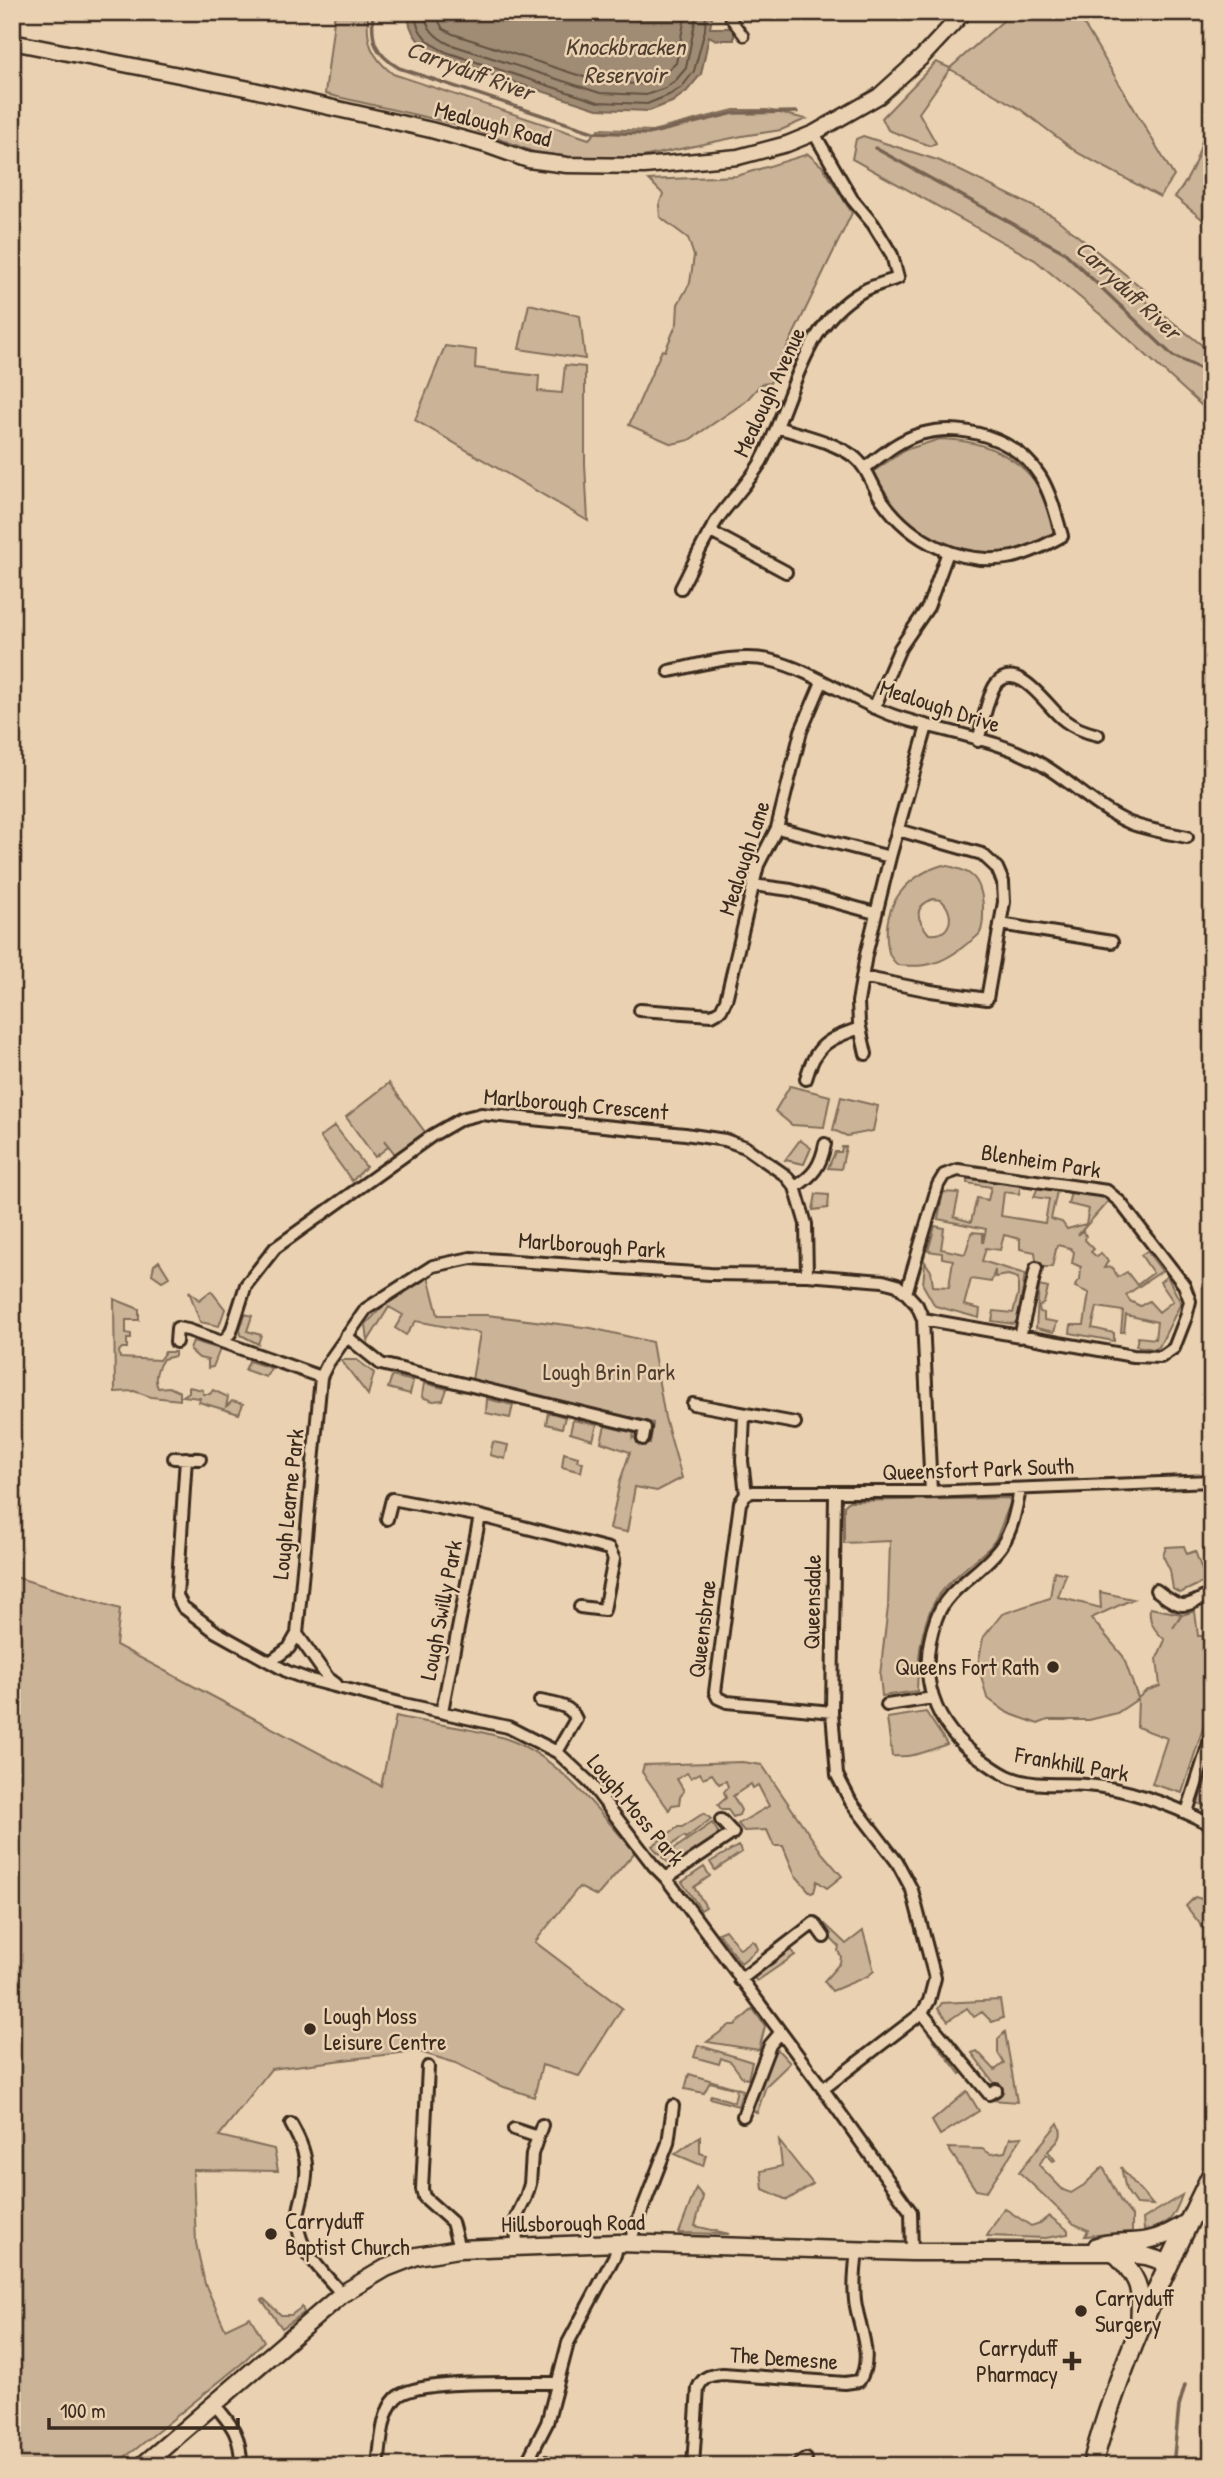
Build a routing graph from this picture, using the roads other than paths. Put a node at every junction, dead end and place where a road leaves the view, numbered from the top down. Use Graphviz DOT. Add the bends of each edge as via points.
graph roads {
  1 [pos="730,12"];
  2 [pos="964,12"];
  3 [pos="744,36"];
  4 [pos="12,42"];
  5 [pos="814,134"];
  6 [pos="777,427"];
  7 [pos="865,468"];
  8 [pos="711,532"];
  9 [pos="948,552"];
  10 [pos="786,572"];
  11 [pos="681,588"];
  12 [pos="669,671"];
  13 [pos="822,682"];
  14 [pos="874,708"];
  15 [pos="927,726"];
  16 [pos="1098,735"];
  17 [pos="978,741"];
  18 [pos="778,828"];
  19 [pos="898,830"];
  20 [pos="1187,837"];
  21 [pos="890,858"];
  22 [pos="753,884"];
  23 [pos="875,913"];
  24 [pos="1000,924"];
  25 [pos="1112,942"];
  26 [pos="862,977"];
  27 [pos="640,1010"];
  28 [pos="860,1028"];
  29 [pos="866,1054"];
  30 [pos="806,1079"];
  31 [pos="825,1144"];
  32 [pos="795,1187"];
  33 [pos="1036,1268"];
  34 [pos="807,1275"];
  35 [pos="906,1293"];
  36 [pos="923,1319"];
  37 [pos="346,1336"];
  38 [pos="1020,1337"];
  39 [pos="225,1341"];
  40 [pos="176,1342"];
  41 [pos="321,1377"];
  42 [pos="693,1404"];
  43 [pos="744,1415"];
  44 [pos="795,1423"];
  45 [pos="643,1439"];
  46 [pos="174,1458"];
  47 [pos="187,1458"];
  48 [pos="200,1459"];
  49 [pos="1212,1481"];
  50 [pos="1020,1490"];
  51 [pos="931,1492"];
  52 [pos="746,1494"];
  53 [pos="835,1494"];
  54 [pos="480,1516"];
  55 [pos="387,1519"];
  56 [pos="1156,1590"];
  57 [pos="1212,1593"];
  58 [pos="580,1607"];
  59 [pos="297,1634"];
  60 [pos="270,1661"];
  61 [pos="340,1687"];
  62 [pos="933,1698"];
  63 [pos="540,1701"];
  64 [pos="887,1705"];
  65 [pos="442,1711"];
  66 [pos="832,1712"];
  67 [pos="1212,1734"];
  68 [pos="556,1752"];
  69 [pos="1187,1812"];
  70 [pos="721,1820"];
  71 [pos="1212,1825"];
  72 [pos="666,1878"];
  73 [pos="824,1937"];
  74 [pos="740,1980"];
  75 [pos="922,2013"];
  76 [pos="780,2033"];
  77 [pos="428,2067"];
  78 [pos="823,2089"];
  79 [pos="988,2095"];
  80 [pos="673,2106"];
  81 [pos="743,2116"];
  82 [pos="291,2124"];
  83 [pos="542,2125"];
  84 [pos="514,2129"];
  85 [pos="538,2137"];
  86 [pos="1212,2174"];
  87 [pos="1189,2221"];
  88 [pos="624,2243"];
  89 [pos="517,2246"];
  90 [pos="460,2249"];
  91 [pos="857,2250"];
  92 [pos="912,2252"];
  93 [pos="1078,2252"];
  94 [pos="1114,2252"];
  95 [pos="1168,2263"];
  96 [pos="342,2294"];
  97 [pos="1139,2328"];
  98 [pos="556,2384"];
  99 [pos="214,2404"];
  100 [pos="142,2466"];
  101 [pos="241,2466"];
  102 [pos="378,2466"];
  103 [pos="525,2466"];
  104 [pos="693,2466"];
  105 [pos="1091,2466"];
  1 -- 3 [label="street"];
  2 -- 5 [label="street, Mealough Road" via="879,96"];
  4 -- 5 [label="street, Mealough Road" via="245,88 431,130 528,160 567,165 644,166 719,160 760,153"];
  5 -- 6 [label="street, Mealough Avenue" via="892,255 898,278 865,289 843,304 817,334"];
  6 -- 7 [label="street" via="840,449"];
  6 -- 8 [label="street, Mealough Avenue" via="751,478"];
  7 -- 9 [label="street" via="881,499 902,524"];
  7 -- 9 [label="street" via="898,444 920,434 948,430 995,439 1021,454 1039,474 1062,536 1012,557 977,558"];
  8 -- 10 [label="street"];
  8 -- 11 [label="street, Mealough Avenue"];
  9 -- 14 [label="street" via="928,607 900,648"];
  12 -- 13 [label="street, Mealough Drive" via="733,659 768,660"];
  13 -- 14 [label="street, Mealough Drive"];
  13 -- 18 [label="street, Mealough Lane" via="801,731"];
  14 -- 15 [label="street, Mealough Drive"];
  15 -- 17 [label="street, Mealough Drive"];
  15 -- 19 [label="street"];
  16 -- 17 [label="street" via="1062,719 1026,681 1015,678 1002,679 994,686"];
  17 -- 20 [label="street, Mealough Drive" via="1041,763 1130,822"];
  18 -- 21 [label="street"];
  18 -- 22 [label="street, Mealough Lane"];
  19 -- 21 [label="street"];
  19 -- 24 [label="street" via="982,854 1003,882"];
  21 -- 23 [label="street"];
  22 -- 23 [label="street"];
  22 -- 27 [label="street, Mealough Lane" via="721,1010 712,1015"];
  23 -- 26 [label="street"];
  24 -- 25 [label="street"];
  24 -- 26 [label="street" via="987,999"];
  26 -- 28 [label="street"];
  28 -- 29 [label="street"];
  28 -- 30 [label="street" via="820,1047"];
  31 -- 32 [label="street" via="813,1175"];
  32 -- 34 [label="street" via="806,1224"];
  32 -- 39 [label="street, Marlborough Crescent" via="745,1147 725,1140 481,1114 461,1119 275,1248 246,1285"];
  33 -- 38 [label="street"];
  34 -- 35 [label="street, Marlborough Park" via="883,1281"];
  34 -- 37 [label="street, Marlborough Park" via="710,1274 471,1258 433,1266 366,1309"];
  35 -- 36 [label="street"];
  35 -- 38 [label="street, Blenheim Park" via="938,1185 944,1175 958,1170 1107,1191 1184,1285 1190,1301 1174,1348 1161,1357"];
  36 -- 38 [label="street, Blenheim Park"];
  36 -- 51 [label="street"];
  37 -- 41 [label="street, Marlborough Park"];
  37 -- 45 [label="street" via="381,1364 645,1428"];
  39 -- 40 [label="street" via="177,1328"];
  39 -- 41 [label="street"];
  41 -- 59 [label="street, Lough Learne Park"];
  42 -- 43 [label="street"];
  43 -- 44 [label="street"];
  43 -- 52 [label="street" via="741,1461"];
  46 -- 47 [label="street"];
  47 -- 48 [label="street"];
  47 -- 60 [label="street, Lough Moss Park" via="177,1596 183,1607 216,1632"];
  49 -- 50 [label="street, Queensfort Park South"];
  50 -- 51 [label="street, Queensfort Park South"];
  50 -- 62 [label="street, Frankhill Park" via="1004,1543 939,1611 928,1657"];
  51 -- 53 [label="street, Queensfort Park South"];
  52 -- 53 [label="street, Queensfort Park South"];
  52 -- 66 [label="street, Queensbrae" via="740,1503 715,1692 727,1702"];
  53 -- 66 [label="street, Queensdale"];
  54 -- 55 [label="street, Lough Swilly Park" via="392,1499"];
  54 -- 58 [label="street, Lough Swilly Park" via="609,1549 614,1559 604,1610"];
  54 -- 65 [label="street, Lough Swilly Park"];
  56 -- 57 [label="street" via="1175,1604 1188,1606"];
  59 -- 60 [label="street" via="289,1648"];
  59 -- 61 [label="street" via="328,1678"];
  60 -- 61 [label="street, Lough Moss Park" via="288,1672"];
  61 -- 65 [label="street, Lough Moss Park"];
  62 -- 64 [label="street"];
  62 -- 69 [label="street, Frankhill Park" via="947,1728 970,1751 1014,1779 1108,1788"];
  63 -- 68 [label="street" via="567,1707 576,1719"];
  65 -- 68 [label="street, Lough Moss Park" via="508,1727"];
  66 -- 75 [label="street, Queensdale" via="835,1766 842,1788 912,1890 935,1978"];
  67 -- 69 [label="street"];
  68 -- 72 [label="street, Lough Moss Park" via="590,1783"];
  69 -- 71 [label="street, Frankhill Park"];
  70 -- 72 [label="street" via="733,1833"];
  72 -- 74 [label="street, Lough Moss Park"];
  73 -- 74 [label="street" via="814,1923"];
  74 -- 76 [label="street, Lough Moss Park"];
  75 -- 78 [label="street"];
  75 -- 79 [label="street"];
  76 -- 78 [label="street, Lough Moss Park"];
  76 -- 81 [label="street" via="769,2045"];
  77 -- 90 [label="street" via="422,2189 424,2197 452,2222"];
  78 -- 92 [label="street, Lough Moss Park" via="911,2213"];
  80 -- 88 [label="street" via="668,2143"];
  82 -- 96 [label="street" via="306,2159 298,2218 303,2245"];
  83 -- 85 [label="street"];
  84 -- 85 [label="street"];
  85 -- 89 [label="street" via="526,2197 516,2218"];
  86 -- 87 [label="highway"];
  87 -- 93 [label="main road, Hillsborough Road" via="1148,2240 1109,2242"];
  87 -- 95 [label="highway"];
  88 -- 89 [label="main road, Hillsborough Road"];
  88 -- 91 [label="main road, Hillsborough Road"];
  88 -- 98 [label="street" via="568,2343"];
  89 -- 90 [label="main road, Hillsborough Road"];
  90 -- 96 [label="main road, Hillsborough Road" via="417,2256"];
  91 -- 92 [label="main road, Hillsborough Road"];
  91 -- 104 [label="street, The Demesne" via="854,2297 866,2356 859,2381 723,2374 704,2378 698,2388"];
  92 -- 93 [label="main road, Hillsborough Road"];
  93 -- 94 [label="main road, Hillsborough Road"];
  94 -- 95 [label="main road, Hillsborough Road"];
  94 -- 97 [label="main road" via="1138,2284"];
  95 -- 97 [label="highway"];
  96 -- 99 [label="main road, Hillsborough Road"];
  97 -- 105 [label="highway"];
  98 -- 102 [label="street" via="433,2385 405,2391 394,2399 387,2416"];
  98 -- 103 [label="street" via="547,2423"];
  99 -- 100 [label="main road, Hillsborough Road"];
  99 -- 101 [label="street" via="238,2436"];
}
